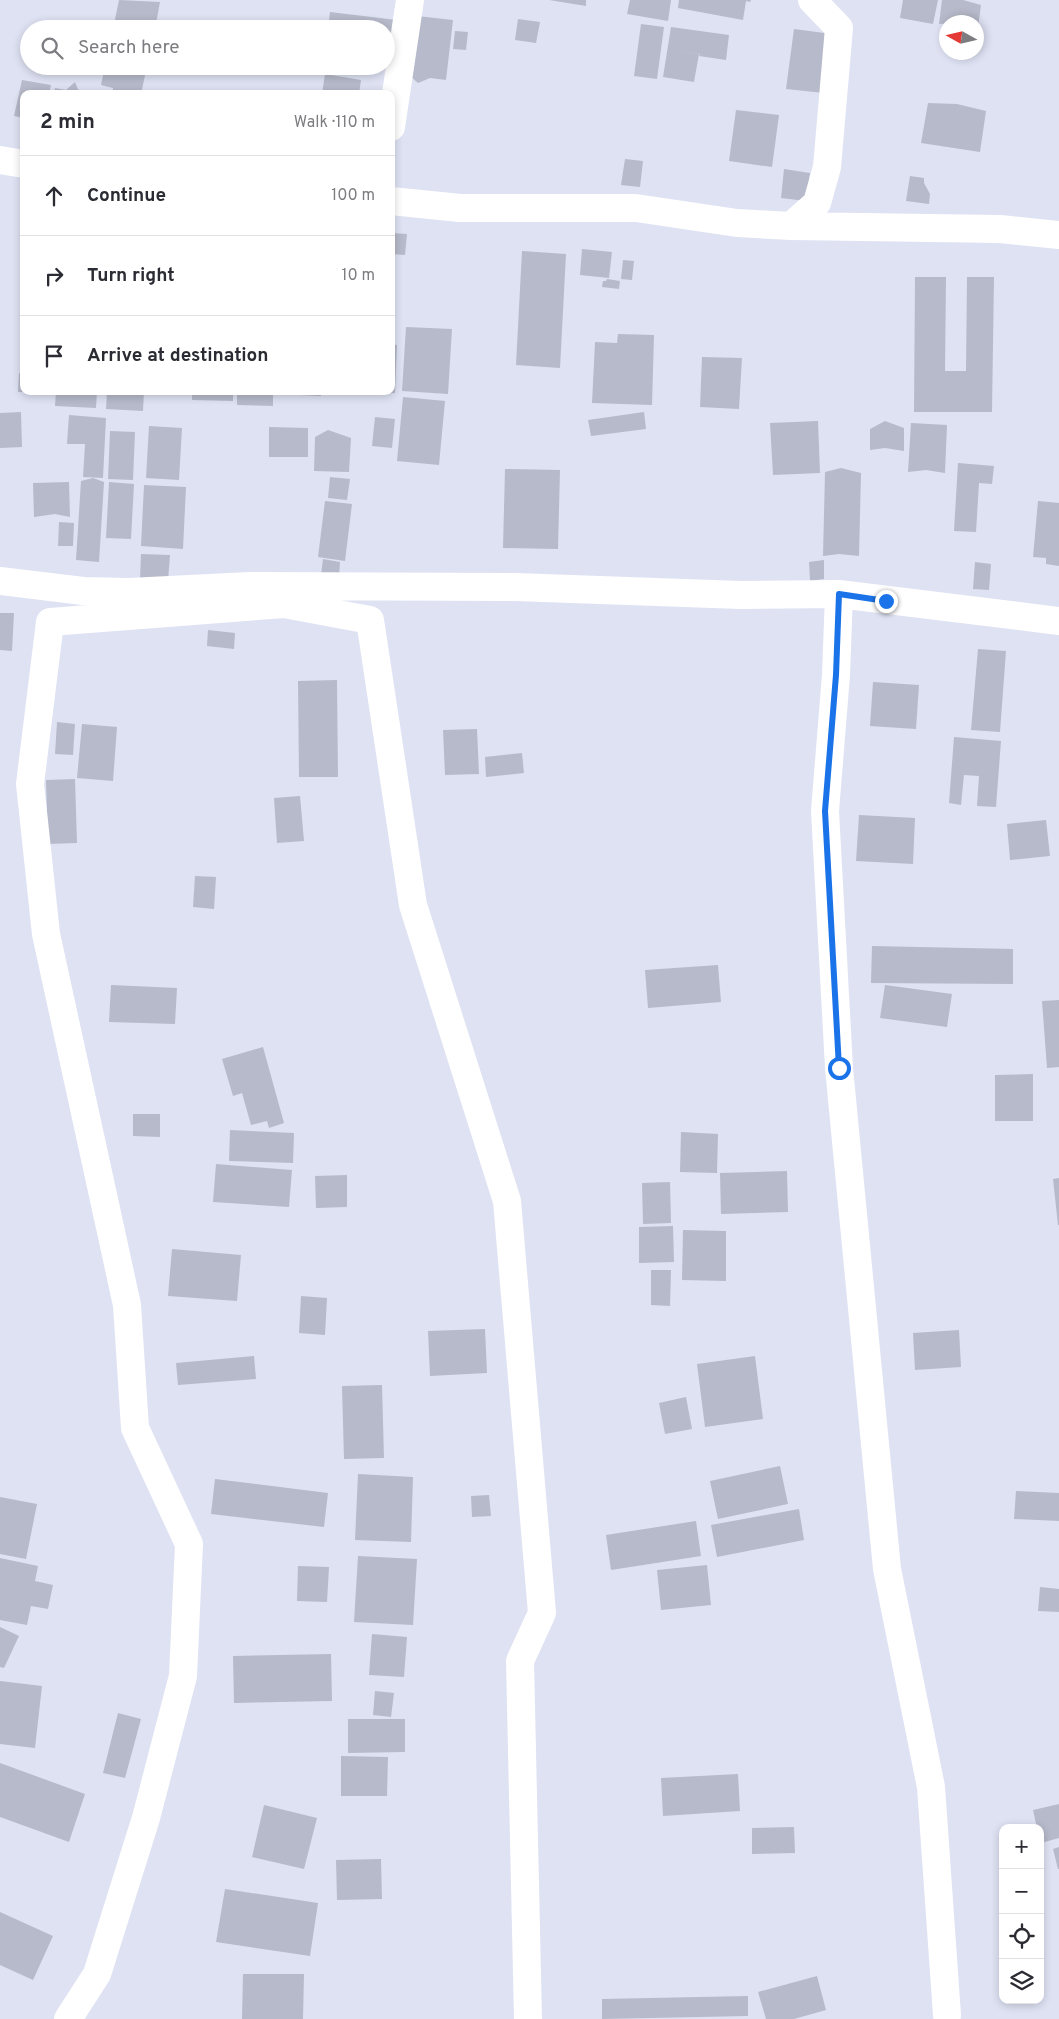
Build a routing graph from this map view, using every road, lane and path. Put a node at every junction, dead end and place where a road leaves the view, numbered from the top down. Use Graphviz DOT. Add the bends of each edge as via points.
graph roads {
  1 [pos="410,0"];
  2 [pos="812,0"];
  3 [pos="395,100"];
  4 [pos="0,160"];
  5 [pos="20,163"];
  6 [pos="395,201"];
  7 [pos="791,226"];
  8 [pos="1059,235"];
  9 [pos="0,581"];
  10 [pos="839,594"];
  11 [pos="1059,621"];
  12 [pos="947,2014"];
  13 [pos="68,2019"];
  14 [pos="528,2019"];
  1 -- 3 [label="street"];
  2 -- 7 [label="street" via="839,28 826,168 817,203"];
  4 -- 5 [label="street"];
  6 -- 7 [label="street" via="460,208 636,208 737,223"];
  7 -- 8 [label="street" via="1000,229"];
  9 -- 10 [label="street" via="83,591 250,586 514,587 740,595"];
  10 -- 11 [label="street"];
  10 -- 12 [label="street" via="825,811 839,1068 887,1569 931,1787"];
  13 -- 14 [label="street" via="97,1974 146,1818 183,1676 189,1544 135,1428 127,1305 46,934 30,784 50,622 284,604 370,620 413,905 507,1201 542,1613 520,1662"];
}
